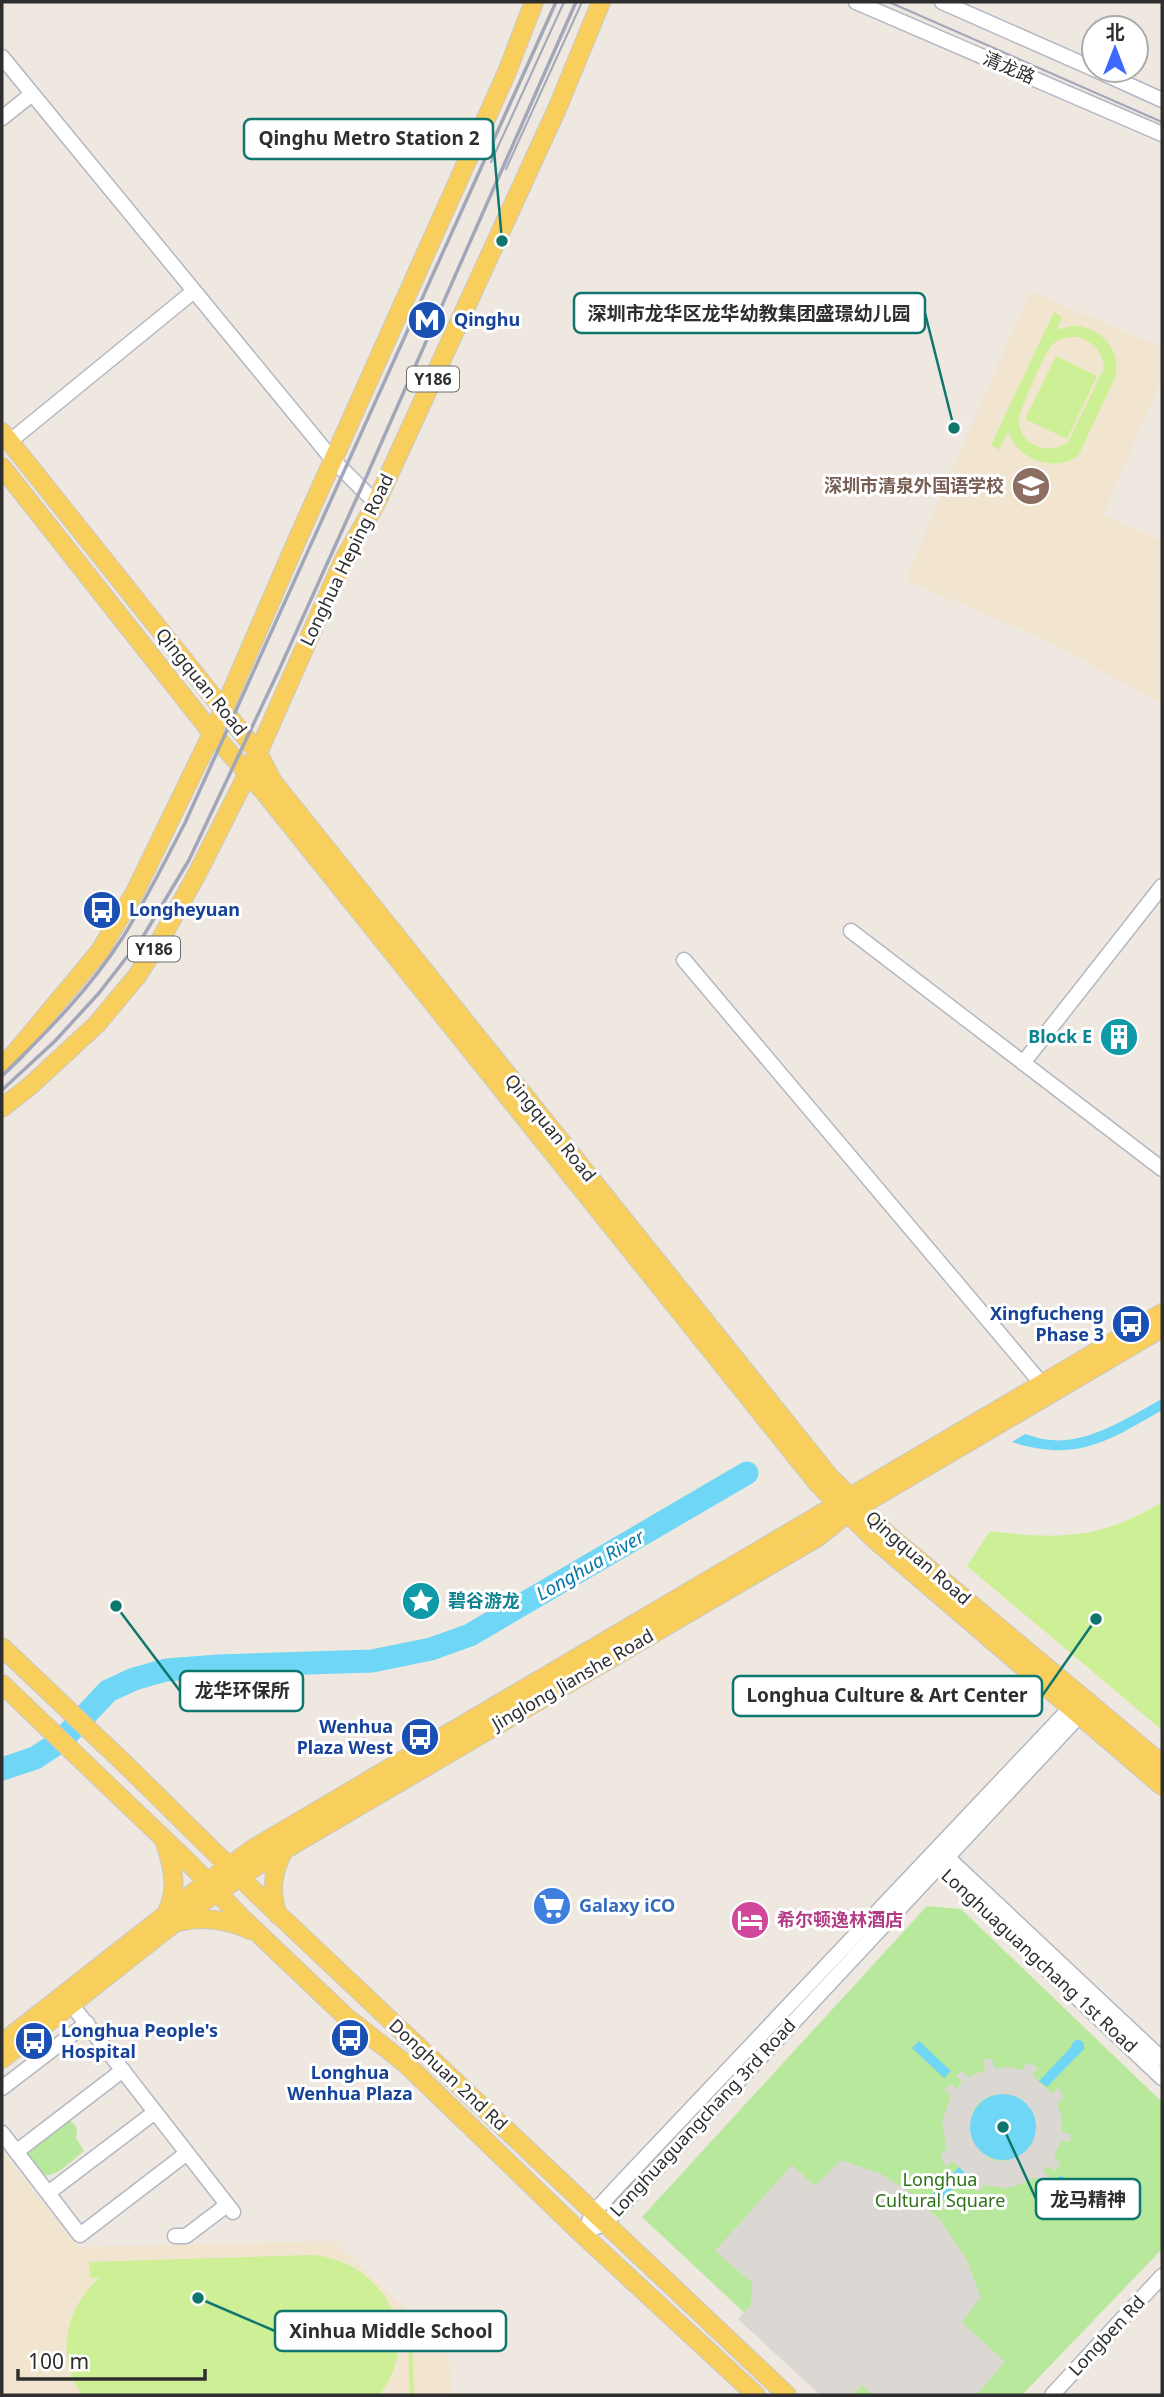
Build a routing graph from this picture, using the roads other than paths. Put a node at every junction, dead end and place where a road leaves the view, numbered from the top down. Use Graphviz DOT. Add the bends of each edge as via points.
graph roads {
  1 [pos="534,2"];
  2 [pos="601,2"];
  3 [pos="856,2"];
  4 [pos="942,2"];
  5 [pos="2,57"];
  6 [pos="1080,63"];
  7 [pos="1126,84"];
  8 [pos="32,94"];
  9 [pos="1162,100"];
  10 [pos="2,118"];
  11 [pos="1162,134"];
  12 [pos="194,291"];
  13 [pos="6,437"];
  14 [pos="332,460"];
  15 [pos="2,467"];
  16 [pos="376,503"];
  17 [pos="223,711"];
  18 [pos="212,733"];
  19 [pos="258,752"];
  20 [pos="247,774"];
  21 [pos="1162,886"];
  22 [pos="851,931"];
  23 [pos="684,960"];
  24 [pos="1023,1063"];
  25 [pos="2,1065"];
  26 [pos="2,1108"];
  27 [pos="1162,1170"];
  28 [pos="1162,1313"];
  29 [pos="1162,1328"];
  30 [pos="1046,1389"];
  31 [pos="849,1505"];
  32 [pos="2,1647"];
  33 [pos="2,1684"];
  34 [pos="1076,1711"];
  35 [pos="1162,1764"];
  36 [pos="1162,1786"];
  37 [pos="163,1837"];
  38 [pos="285,1849"];
  39 [pos="933,1852"];
  40 [pos="943,1861"];
  41 [pos="235,1871"];
  42 [pos="212,1887"];
  43 [pos="278,1915"];
  44 [pos="170,1919"];
  45 [pos="261,1935"];
  46 [pos="71,2004"];
  47 [pos="86,2023"];
  48 [pos="2,2043"];
  49 [pos="2,2059"];
  50 [pos="1162,2059"];
  51 [pos="123,2070"];
  52 [pos="1162,2078"];
  53 [pos="2,2088"];
  54 [pos="155,2112"];
  55 [pos="2,2133"];
  56 [pos="16,2152"];
  57 [pos="187,2153"];
  58 [pos="48,2193"];
  59 [pos="600,2217"];
  60 [pos="582,2234"];
  61 [pos="175,2236"];
  62 [pos="1162,2276"];
  63 [pos="756,2395"];
  64 [pos="787,2395"];
  65 [pos="1052,2395"];
  1 -- 14 [label="main road, Y186" via="507,72"];
  2 -- 16 [label="main road, Longhua Heping Road / Y186" via="557,109"];
  3 -- 11 [label="street, 清龙路"];
  4 -- 6 [label="street, 清龙路"];
  5 -- 8 [label="street"];
  7 -- 9 [label="street, 清龙路"];
  8 -- 10 [label="street"];
  8 -- 12 [label="street"];
  12 -- 13 [label="street"];
  12 -- 14 [label="street"];
  13 -- 17 [label="main road, Qingquan Road"];
  14 -- 16 [label="street"];
  14 -- 17 [label="main road, Y186"];
  15 -- 18 [label="main road, Qingquan Road"];
  16 -- 19 [label="main road, Longhua Heping Road / Y186" via="344,559"];
  17 -- 18 [label="main road, Y186"];
  17 -- 19 [label="main road, Qingquan Road"];
  18 -- 20 [label="main road, Qingquan Road"];
  18 -- 25 [label="main road, Y186" via="135,892 100,951"];
  19 -- 20 [label="main road, Longhua Heping Road / Y186"];
  19 -- 31 [label="main road, Qingquan Road" via="273,782"];
  20 -- 26 [label="main road, Longhua Heping Road / Y186" via="198,872 137,976 97,1024"];
  20 -- 31 [label="main road, Qingquan Road" via="818,1485"];
  21 -- 24 [label="street"];
  22 -- 24 [label="street"];
  23 -- 30 [label="street"];
  24 -- 27 [label="street"];
  28 -- 30 [label="main road, Jinglong Jianshe Road"];
  29 -- 30 [label="main road, Jinglong Jianshe Road"];
  30 -- 31 [label="main road, Jinglong Jianshe Road"];
  31 -- 34 [label="main road, Qingquan Road" via="985,1636"];
  31 -- 35 [label="main road, Qingquan Road"];
  31 -- 38 [label="main road, Jinglong Jianshe Road" via="818,1536"];
  31 -- 41 [label="main road, Jinglong Jianshe Road" via="254,1848"];
  32 -- 41 [label="main road, Donghuan 2nd Rd"];
  33 -- 37 [label="main road, Donghuan 2nd Rd"];
  34 -- 36 [label="main road, Qingquan Road"];
  34 -- 39 [label="street, Longhuaguangchang 3rd Road"];
  34 -- 40 [label="street, Longhuaguangchang 3rd Road"];
  37 -- 42 [label="main road, Donghuan 2nd Rd"];
  37 -- 44 [label="main road" via="174,1885"];
  38 -- 41 [label="main road, Jinglong Jianshe Road"];
  38 -- 43 [label="main road" via="274,1878"];
  39 -- 40 [label="street, Longhuaguangchang 1st Road"];
  39 -- 59 [label="street, Longhuaguangchang 3rd Road"];
  40 -- 50 [label="street, Longhuaguangchang 1st Road"];
  40 -- 52 [label="street, Longhuaguangchang 1st Road"];
  40 -- 59 [label="street, Longhuaguangchang 3rd Road"];
  41 -- 42 [label="main road, Jinglong Jianshe Road"];
  41 -- 43 [label="main road, Donghuan 2nd Rd"];
  42 -- 44 [label="main road, Jinglong Jianshe Road"];
  42 -- 45 [label="main road, Donghuan 2nd Rd"];
  43 -- 59 [label="main road, Donghuan 2nd Rd"];
  44 -- 45 [label="main road" via="220,1920"];
  44 -- 46 [label="main road, Jinglong Jianshe Road"];
  44 -- 48 [label="main road, Jinglong Jianshe Road"];
  45 -- 60 [label="main road, Donghuan 2nd Rd" via="345,2016 406,2064"];
  46 -- 47 [label="street"];
  46 -- 49 [label="main road, Jinglong Jianshe Road"];
  47 -- 51 [label="street"];
  47 -- 53 [label="street"];
  51 -- 54 [label="street"];
  51 -- 56 [label="street"];
  54 -- 57 [label="street"];
  54 -- 58 [label="street"];
  55 -- 56 [label="street"];
  56 -- 58 [label="street"];
  57 -- 58 [label="street" via="80,2235"];
  57 -- 61 [label="street" via="230,2209 186,2236"];
  59 -- 60 [label="street, Longhuaguangchang 3rd Road"];
  59 -- 64 [label="main road, Donghuan 2nd Rd"];
  60 -- 63 [label="main road, Donghuan 2nd Rd"];
  62 -- 65 [label="street, Longben Rd"];
}
